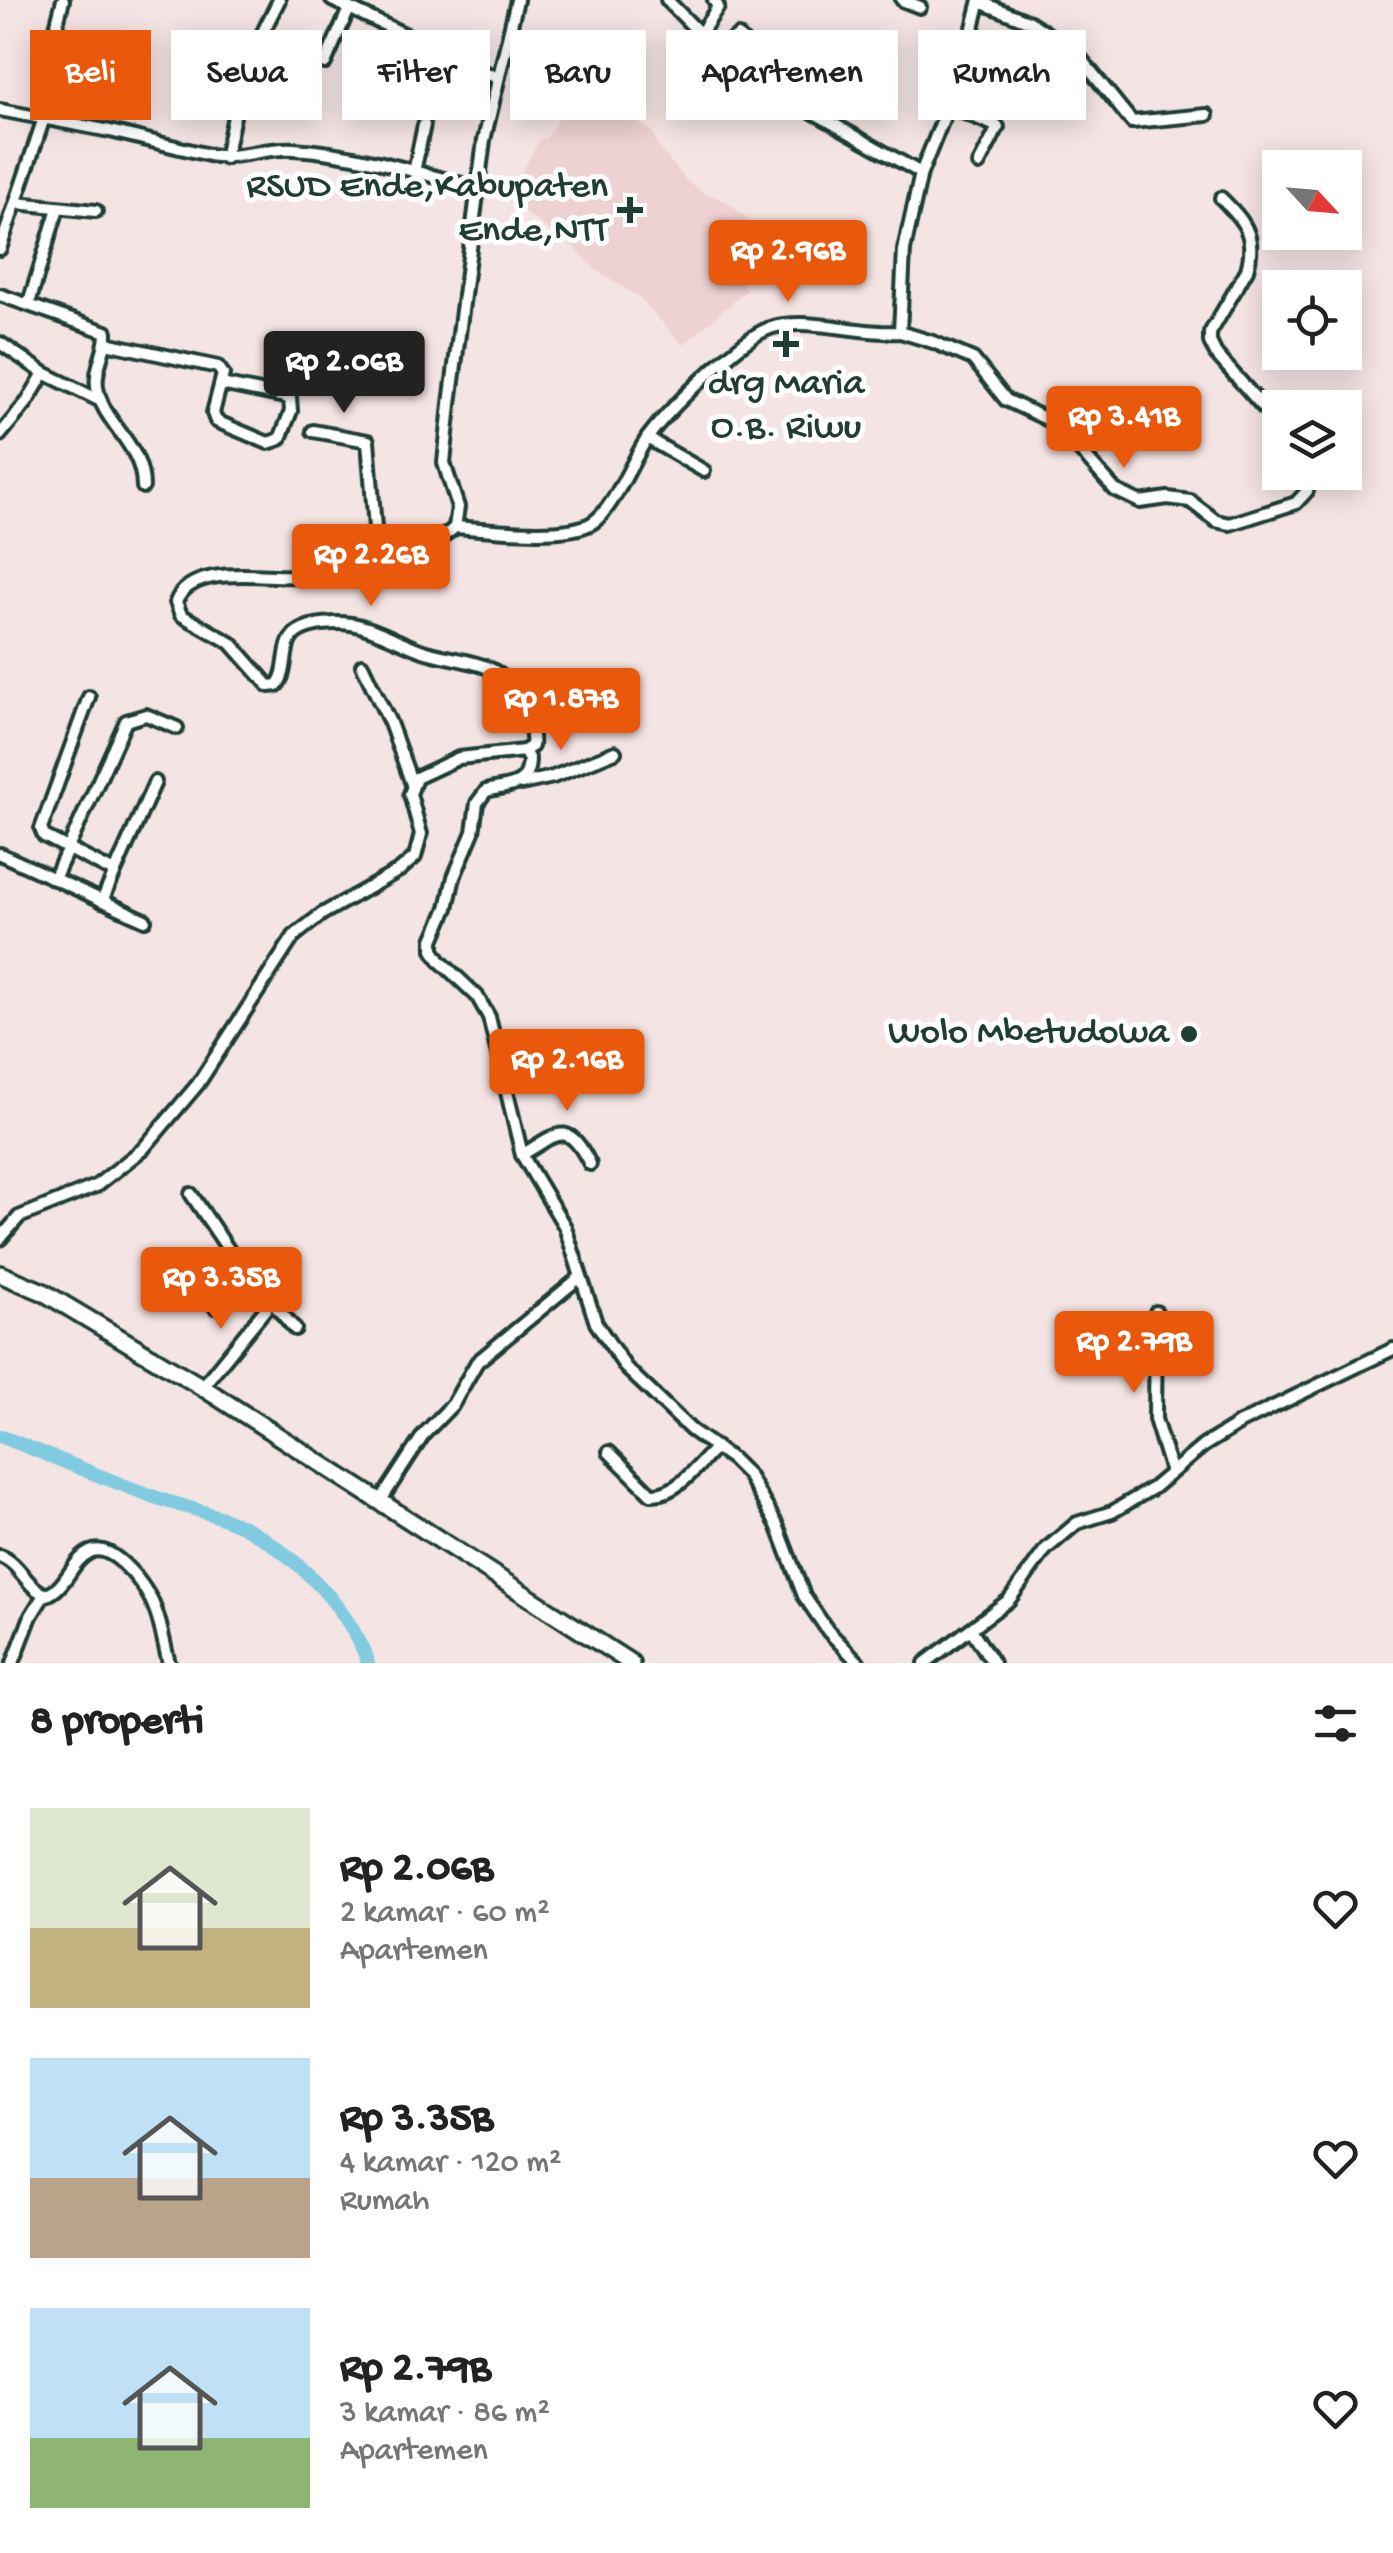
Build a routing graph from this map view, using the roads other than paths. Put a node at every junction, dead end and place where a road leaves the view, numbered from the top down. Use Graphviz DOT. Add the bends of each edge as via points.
graph roads {
  1 [pos="63,0"];
  2 [pos="279,0"];
  3 [pos="332,0"];
  4 [pos="517,0"];
  5 [pos="667,0"];
  6 [pos="714,0"];
  7 [pos="902,0"];
  8 [pos="980,1"];
  9 [pos="920,7"];
  10 [pos="349,9"];
  11 [pos="55,30"];
  12 [pos="394,30"];
  13 [pos="694,30"];
  14 [pos="703,30"];
  15 [pos="974,30"];
  16 [pos="325,63"];
  17 [pos="490,75"];
  18 [pos="497,78"];
  19 [pos="0,110"];
  20 [pos="30,115"];
  21 [pos="1207,115"];
  22 [pos="44,120"];
  23 [pos="54,120"];
  24 [pos="827,120"];
  25 [pos="942,120"];
  26 [pos="981,120"];
  27 [pos="424,125"];
  28 [pos="225,158"];
  29 [pos="979,164"];
  30 [pos="414,172"];
  31 [pos="920,172"];
  32 [pos="476,188"];
  33 [pos="1221,198"];
  34 [pos="16,203"];
  35 [pos="58,208"];
  36 [pos="96,211"];
  37 [pos="0,250"];
  38 [pos="0,295"];
  39 [pos="29,304"];
  40 [pos="900,332"];
  41 [pos="0,343"];
  42 [pos="106,343"];
  43 [pos="44,373"];
  44 [pos="221,384"];
  45 [pos="101,402"];
  46 [pos="1262,406"];
  47 [pos="312,432"];
  48 [pos="0,435"];
  49 [pos="647,438"];
  50 [pos="704,472"];
  51 [pos="142,487"];
  52 [pos="1308,490"];
  53 [pos="455,527"];
  54 [pos="381,558"];
  55 [pos="362,665"];
  56 [pos="89,697"];
  57 [pos="176,728"];
  58 [pos="524,751"];
  59 [pos="615,752"];
  60 [pos="155,782"];
  61 [pos="412,784"];
  62 [pos="518,785"];
  63 [pos="70,850"];
  64 [pos="0,854"];
  65 [pos="114,872"];
  66 [pos="54,879"];
  67 [pos="102,901"];
  68 [pos="145,920"];
  69 [pos="522,1155"];
  70 [pos="590,1164"];
  71 [pos="190,1194"];
  72 [pos="0,1239"];
  73 [pos="0,1274"];
  74 [pos="579,1278"];
  75 [pos="253,1281"];
  76 [pos="272,1301"];
  77 [pos="216,1307"];
  78 [pos="1156,1312"];
  79 [pos="295,1329"];
  80 [pos="1393,1349"];
  81 [pos="202,1387"];
  82 [pos="716,1447"];
  83 [pos="609,1452"];
  84 [pos="1170,1471"];
  85 [pos="381,1500"];
  86 [pos="0,1556"];
  87 [pos="44,1595"];
  88 [pos="971,1629"];
  89 [pos="13,1663"];
  90 [pos="169,1663"];
  91 [pos="631,1663"];
  92 [pos="859,1663"];
  93 [pos="926,1663"];
  94 [pos="993,1663"];
  1 -- 11 [label="street"];
  2 -- 28 [label="street" via="244,70"];
  3 -- 10 [label="street"];
  4 -- 18 [label="street"];
  5 -- 13 [label="street"];
  6 -- 14 [label="street" via="718,7"];
  7 -- 9 [label="street"];
  8 -- 15 [label="street"];
  8 -- 21 [label="street" via="1030,22 1076,54 1132,122"];
  10 -- 12 [label="street"];
  10 -- 16 [label="street"];
  17 -- 18 [label="street"];
  18 -- 32 [label="street"];
  19 -- 20 [label="street"];
  22 -- 34 [label="street"];
  23 -- 28 [label="street"];
  24 -- 31 [label="street"];
  25 -- 31 [label="street"];
  26 -- 29 [label="street" via="998,127"];
  27 -- 30 [label="street"];
  28 -- 30 [label="street" via="297,149"];
  30 -- 32 [label="street"];
  31 -- 40 [label="street" via="904,250"];
  32 -- 53 [label="street" via="444,454 458,507"];
  33 -- 46 [label="street" via="1248,226 1250,258 1210,342"];
  34 -- 35 [label="street"];
  34 -- 37 [label="street"];
  35 -- 36 [label="street"];
  35 -- 39 [label="street"];
  38 -- 39 [label="street"];
  39 -- 42 [label="street" via="103,330"];
  40 -- 49 [label="street" via="789,325 763,330"];
  40 -- 52 [label="street" via="972,359 1004,398 1057,424 1115,490 1140,502 1190,501 1230,524 1296,503"];
  41 -- 43 [label="street"];
  42 -- 44 [label="street" via="212,364 221,370"];
  42 -- 45 [label="street" via="96,376"];
  43 -- 45 [label="street"];
  43 -- 48 [label="street"];
  44 -- 44 [label="street" via="216,421 268,443 280,439 290,398"];
  45 -- 51 [label="street" via="132,447"];
  47 -- 54 [label="street" via="368,441"];
  49 -- 50 [label="street"];
  49 -- 53 [label="street" via="592,523 530,532"];
  53 -- 54 [label="street" via="430,543"];
  54 -- 58 [label="street" via="296,576 219,576 183,590 176,609 231,644 269,686 282,678 293,635 336,623 494,671 518,700 532,733 532,746"];
  55 -- 61 [label="street"];
  56 -- 63 [label="street" via="40,829"];
  57 -- 63 [label="street" via="146,714 126,720"];
  58 -- 61 [label="street" via="460,758"];
  58 -- 62 [label="street" via="528,769"];
  59 -- 62 [label="street"];
  60 -- 65 [label="street"];
  61 -- 72 [label="street" via="420,834 415,857 294,936 209,1069 142,1149 96,1186 19,1217"];
  62 -- 69 [label="street" via="486,790 477,803 474,832 433,950 478,996 489,1017"];
  63 -- 65 [label="street"];
  63 -- 66 [label="street"];
  64 -- 66 [label="street"];
  65 -- 67 [label="street"];
  66 -- 67 [label="street"];
  67 -- 68 [label="street"];
  69 -- 70 [label="street" via="572,1135"];
  69 -- 74 [label="street" via="558,1211"];
  71 -- 75 [label="street"];
  73 -- 81 [label="highway" via="43,1292"];
  74 -- 82 [label="street" via="596,1323 626,1368"];
  74 -- 85 [label="street" via="477,1362"];
  75 -- 76 [label="street"];
  75 -- 77 [label="street"];
  76 -- 79 [label="street"];
  76 -- 81 [label="street"];
  78 -- 84 [label="street" via="1155,1419"];
  80 -- 84 [label="street" via="1240,1423"];
  81 -- 85 [label="highway"];
  82 -- 83 [label="street" via="658,1495"];
  82 -- 92 [label="street" via="765,1500 804,1596"];
  84 -- 88 [label="street" via="1116,1509 1073,1526 1046,1549 1009,1600"];
  85 -- 91 [label="highway"];
  86 -- 87 [label="street"];
  87 -- 89 [label="street"];
  87 -- 90 [label="street" via="56,1591 88,1554 107,1553 149,1596"];
  88 -- 93 [label="street"];
  88 -- 94 [label="street"];
}
